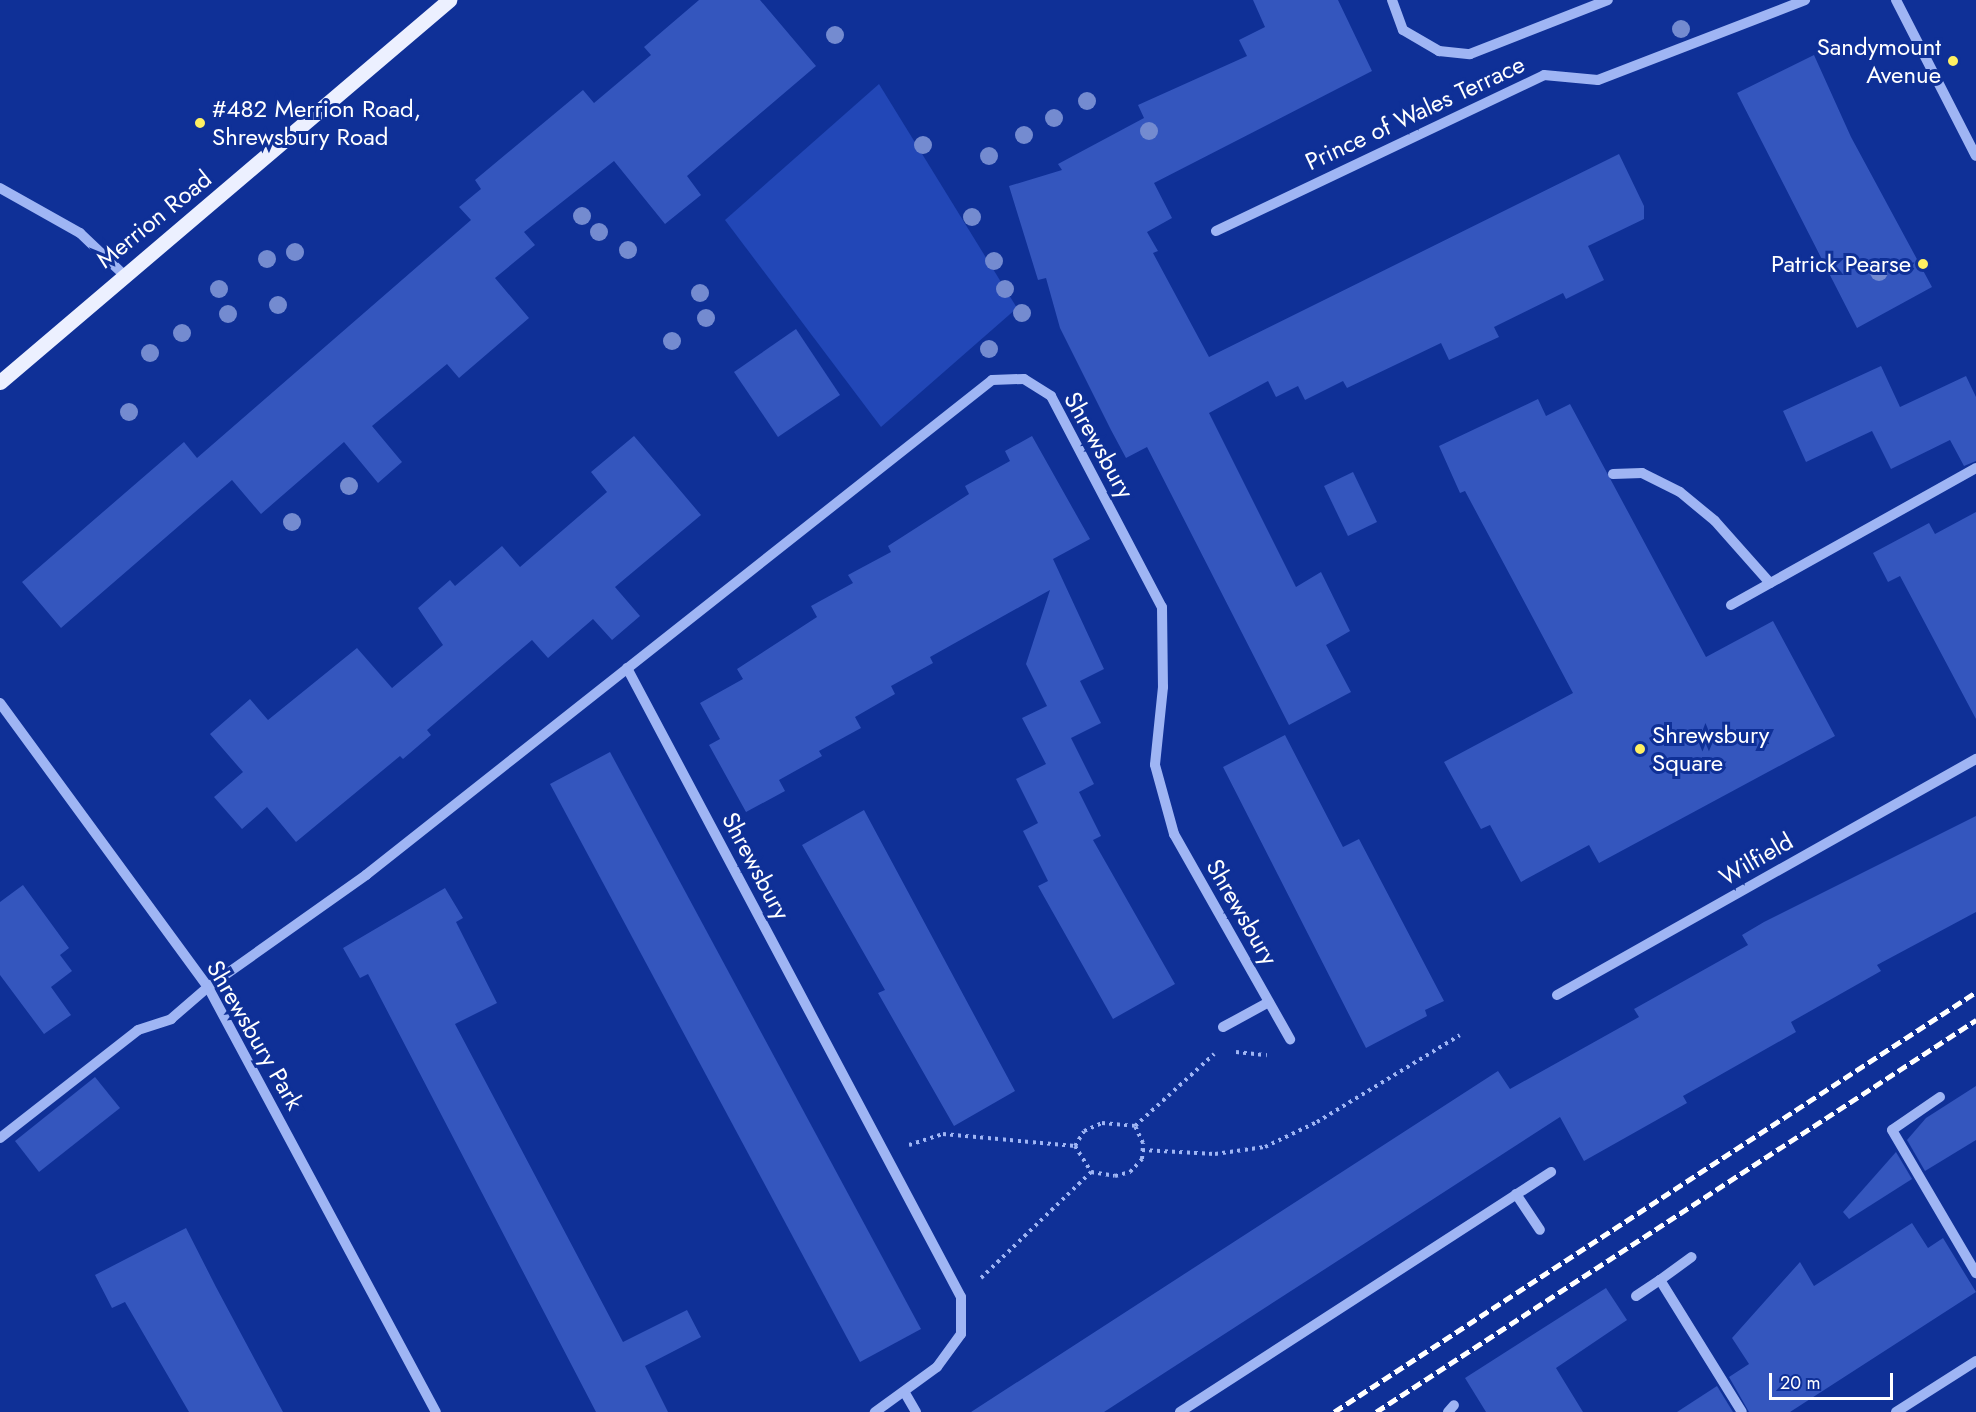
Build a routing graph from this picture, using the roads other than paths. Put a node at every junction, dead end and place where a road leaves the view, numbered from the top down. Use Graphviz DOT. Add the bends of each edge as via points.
graph roads {
  1 [pos="449,0"];
  2 [pos="1392,0"];
  3 [pos="1608,0"];
  4 [pos="1806,0"];
  5 [pos="1896,0"];
  6 [pos="1976,156"];
  7 [pos="0,188"];
  8 [pos="1216,231"];
  9 [pos="122,273"];
  10 [pos="0,382"];
  11 [pos="1976,468"];
  12 [pos="1613,474"];
  13 [pos="1770,583"];
  14 [pos="1731,605"];
  15 [pos="627,668"];
  16 [pos="0,703"];
  17 [pos="1976,759"];
  18 [pos="208,987"];
  19 [pos="1557,995"];
  20 [pos="1269,1002"];
  21 [pos="1223,1027"];
  22 [pos="1290,1039"];
  23 [pos="1940,1097"];
  24 [pos="0,1138"];
  25 [pos="1551,1172"];
  26 [pos="1516,1194"];
  27 [pos="1540,1230"];
  28 [pos="1692,1257"];
  29 [pos="1976,1273"];
  30 [pos="1660,1280"];
  31 [pos="1636,1296"];
  32 [pos="1976,1361"];
  33 [pos="905,1393"];
  34 [pos="1912,1408"];
  35 [pos="436,1412"];
  36 [pos="875,1412"];
  37 [pos="916,1412"];
  38 [pos="1180,1412"];
  39 [pos="1742,1412"];
  40 [pos="1896,1412"];
  1 -- 9 [label="main road, Merrion Road"];
  2 -- 3 [label="street" via="1403,30 1439,51 1470,54"];
  4 -- 8 [label="street, Prince of Wales Terrace" via="1598,80 1544,75"];
  5 -- 6 [label="street"];
  7 -- 9 [label="street" via="80,233"];
  9 -- 10 [label="main road, Merrion Road"];
  11 -- 13 [label="street"];
  12 -- 13 [label="street" via="1642,472 1680,492 1715,521"];
  13 -- 14 [label="street"];
  15 -- 18 [label="street, Shrewsbury" via="351,887"];
  15 -- 20 [label="street, Shrewsbury" via="992,380 1024,379 1051,396 1162,607 1163,687 1155,765 1174,834"];
  15 -- 33 [label="street, Shrewsbury" via="961,1297 961,1334 937,1367"];
  16 -- 18 [label="street, Shrewsbury Park"];
  17 -- 19 [label="street, Wilfield"];
  18 -- 24 [label="street, Shrewsbury" via="171,1019 138,1030"];
  18 -- 35 [label="street, Shrewsbury Park"];
  20 -- 21 [label="street, Shrewsbury"];
  20 -- 22 [label="street, Shrewsbury"];
  23 -- 29 [label="street" via="1892,1130"];
  25 -- 26 [label="street"];
  26 -- 27 [label="street"];
  26 -- 38 [label="street"];
  28 -- 30 [label="street"];
  30 -- 31 [label="street"];
  30 -- 39 [label="street"];
  32 -- 34 [label="street"];
  33 -- 36 [label="street, Shrewsbury"];
  33 -- 37 [label="street"];
  34 -- 40 [label="street"];
}
